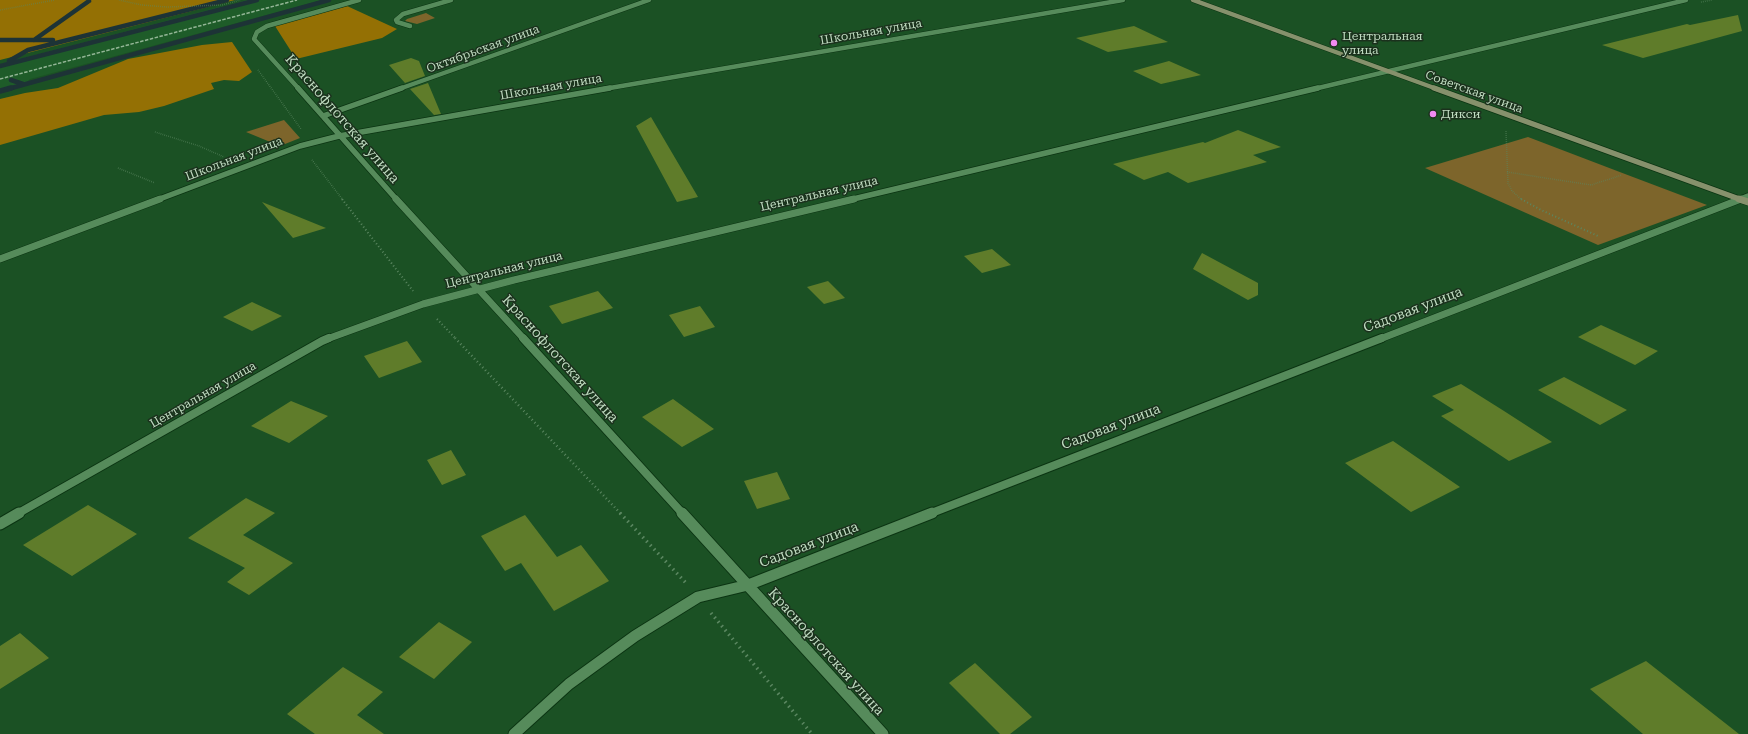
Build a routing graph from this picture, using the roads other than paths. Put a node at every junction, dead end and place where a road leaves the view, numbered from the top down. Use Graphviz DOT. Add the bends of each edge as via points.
graph roads {
  1 [pos="359,0"];
  2 [pos="451,0"];
  3 [pos="649,0"];
  4 [pos="1123,0"];
  5 [pos="1193,0"];
  6 [pos="1686,0"];
  7 [pos="410,26"];
  8 [pos="1387,71"];
  9 [pos="323,116"];
  10 [pos="339,136"];
  11 [pos="1748,196"];
  12 [pos="1739,199"];
  13 [pos="1748,202"];
  14 [pos="0,259"];
  15 [pos="478,288"];
  16 [pos="0,524"];
  17 [pos="748,585"];
  18 [pos="514,734"];
  19 [pos="883,734"];
  1 -- 9 [label="street, Краснофлотская улица" via="268,26 257,32 254,39"];
  2 -- 7 [label="street" via="404,14 396,20"];
  3 -- 9 [label="street, Октябрьская улица"];
  4 -- 10 [label="street, Школьная улица"];
  5 -- 8 [label="main road, Советская улица"];
  6 -- 8 [label="street, Центральная улица"];
  8 -- 12 [label="main road, Советская улица"];
  8 -- 15 [label="street, Центральная улица"];
  9 -- 10 [label="street, Краснофлотская улица"];
  10 -- 14 [label="street, Школьная улица" via="300,146"];
  10 -- 15 [label="street, Краснофлотская улица"];
  11 -- 12 [label="street, Садовая улица"];
  12 -- 13 [label="main road, Советская улица"];
  12 -- 17 [label="street, Садовая улица"];
  15 -- 16 [label="street, Центральная улица" via="423,304 322,341"];
  15 -- 17 [label="street, Краснофлотская улица"];
  17 -- 18 [label="street, Садовая улица" via="698,597 635,636 569,684"];
  17 -- 19 [label="street, Краснофлотская улица"];
}
